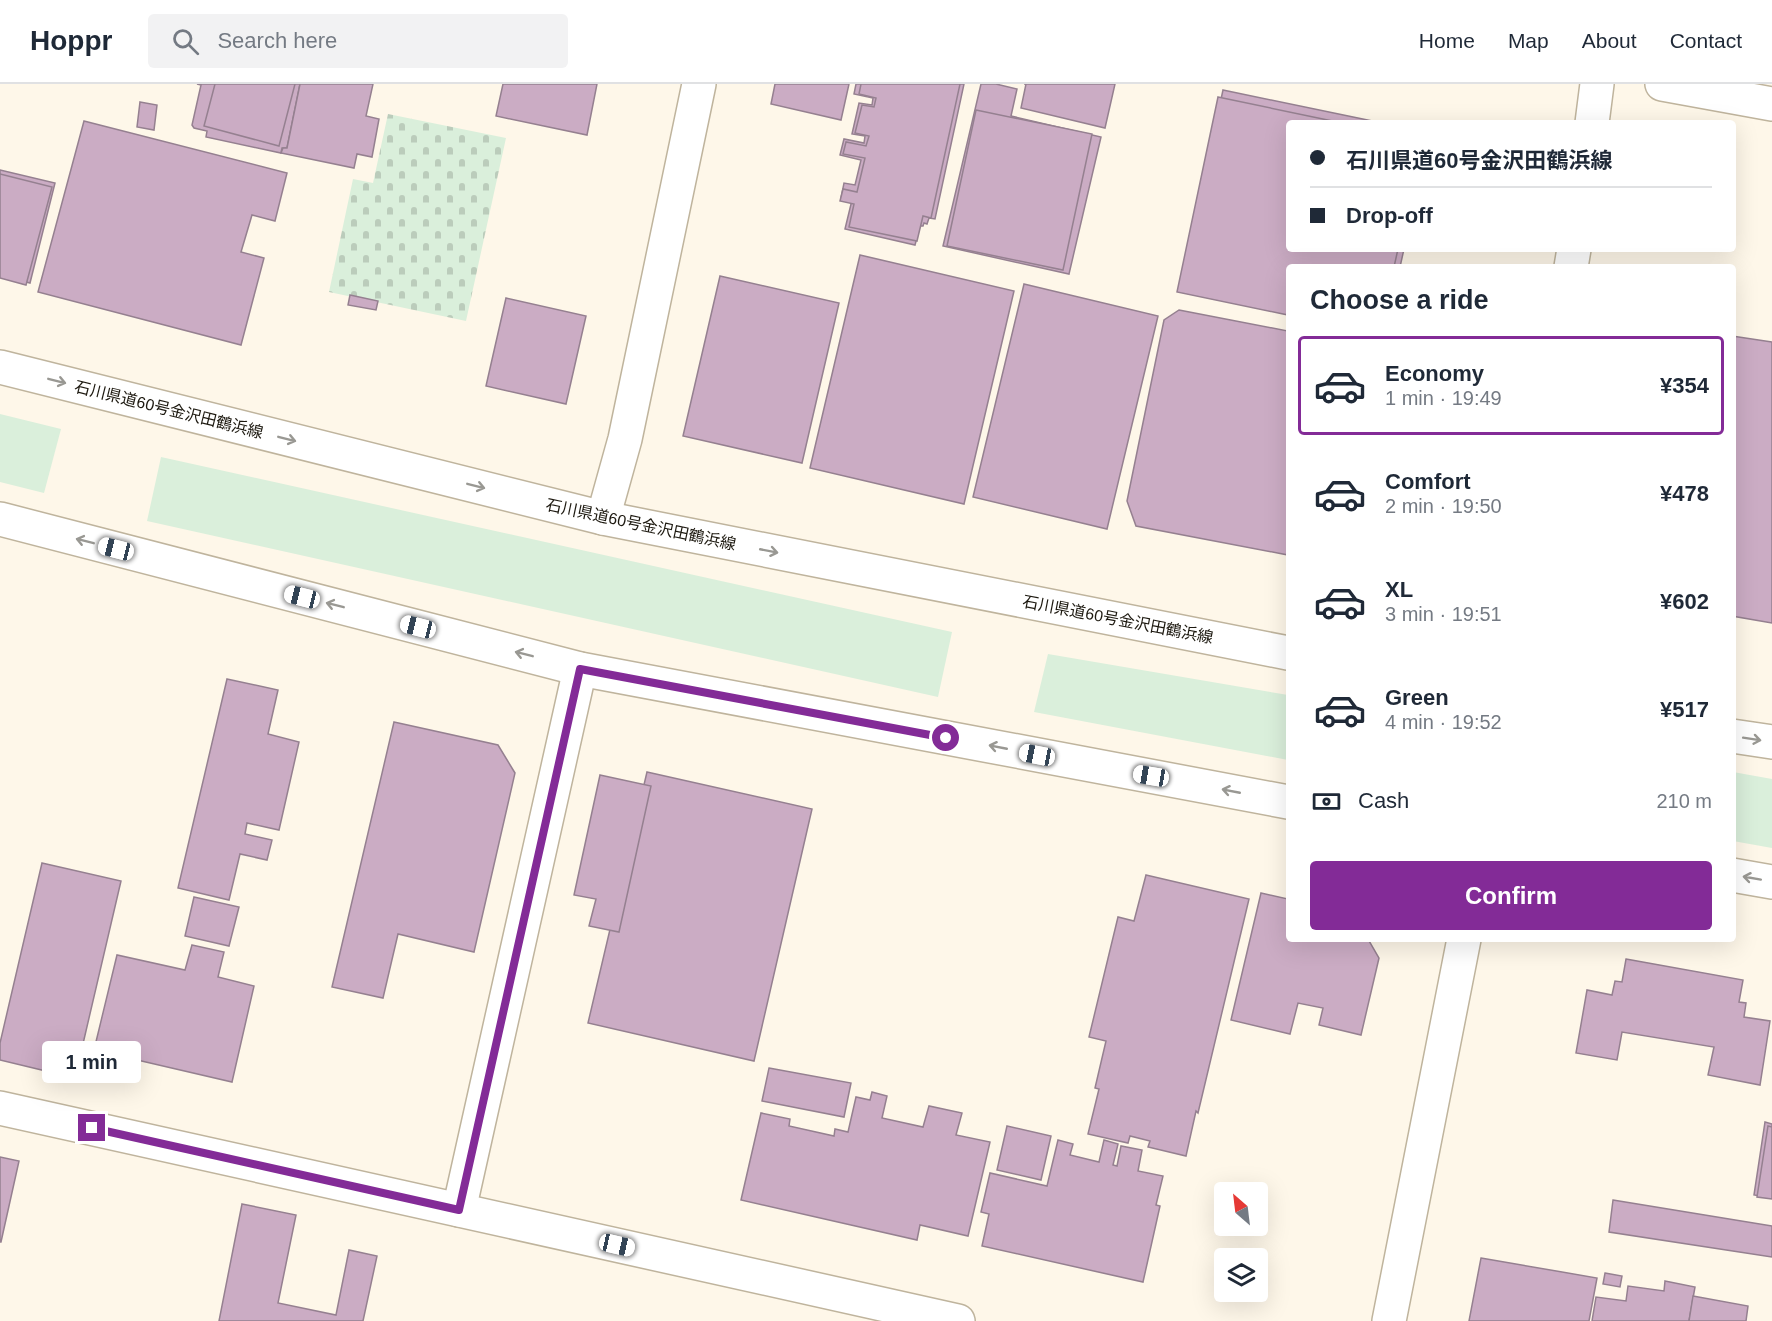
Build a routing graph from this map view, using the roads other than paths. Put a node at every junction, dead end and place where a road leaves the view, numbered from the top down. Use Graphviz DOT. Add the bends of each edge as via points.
graph roads {
  1 [pos="699,84"];
  2 [pos="1597,84"];
  3 [pos="1662,84"];
  4 [pos="1772,104"];
  5 [pos="1592,120"];
  6 [pos="0,367"];
  7 [pos="603,518"];
  8 [pos="0,519"];
  9 [pos="1286,653"];
  10 [pos="580,669"];
  11 [pos="1736,737"];
  12 [pos="1772,742"];
  13 [pos="1286,802"];
  14 [pos="1736,876"];
  15 [pos="1772,882"];
  16 [pos="1463,942"];
  17 [pos="0,1108"];
  18 [pos="459,1210"];
  19 [pos="957,1321"];
  20 [pos="1389,1321"];
  1 -- 7 [label="main road" via="625,439"];
  2 -- 5 [label="main road"];
  3 -- 4 [label="main road"];
  6 -- 7 [label="main road, 石川県道60号金沢田鶴浜線, one-way"];
  7 -- 9 [label="main road, 石川県道60号金沢田鶴浜線, one-way"];
  10 -- 8 [label="main road, one-way"];
  13 -- 10 [label="main road, one-way"];
  10 -- 18 [label="main road"];
  11 -- 12 [label="main road, one-way"];
  15 -- 14 [label="main road, one-way"];
  16 -- 20 [label="main road"];
  17 -- 18 [label="main road"];
  18 -- 19 [label="main road"];
}
